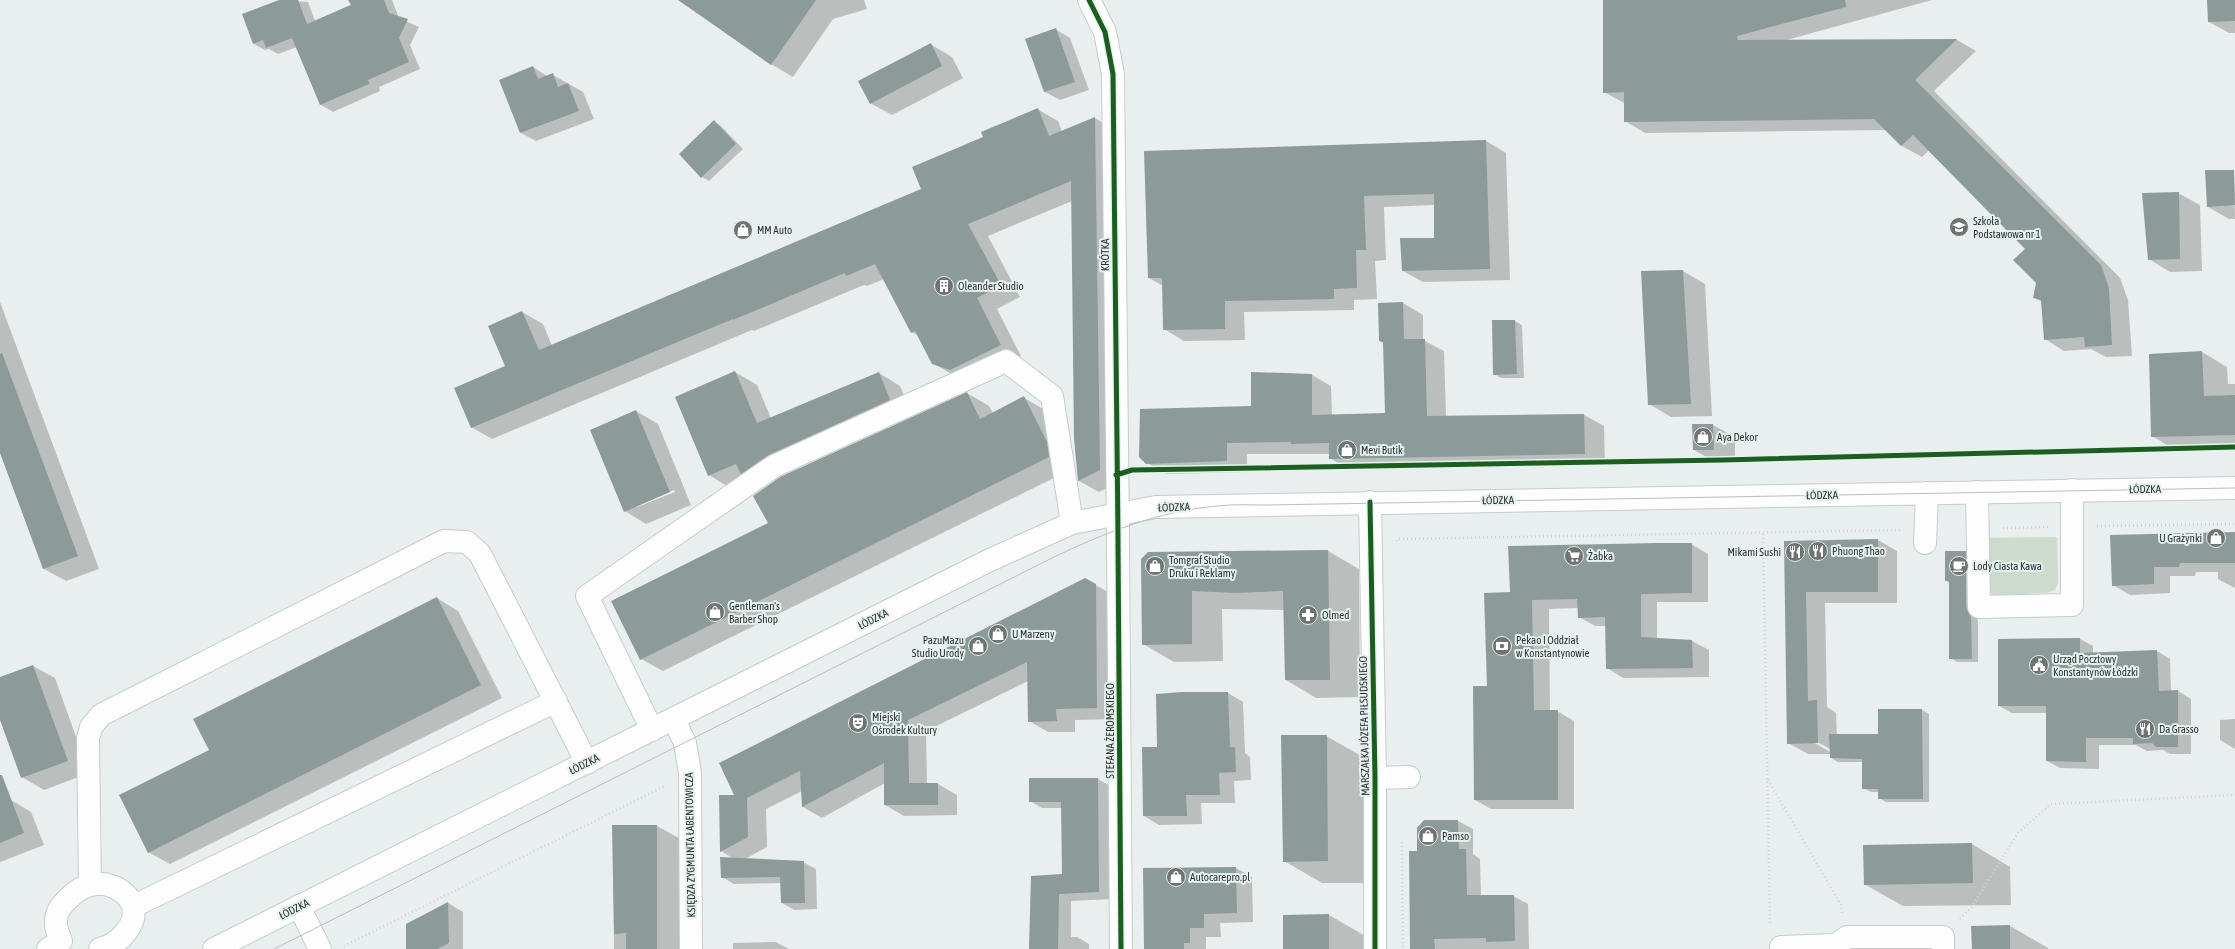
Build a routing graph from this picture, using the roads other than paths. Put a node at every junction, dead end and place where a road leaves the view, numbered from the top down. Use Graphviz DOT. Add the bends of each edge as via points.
graph roads {
  1 [pos="1089,0"];
  2 [pos="2235,488"];
  3 [pos="2072,490"];
  4 [pos="1977,492"];
  5 [pos="1927,493"];
  6 [pos="1370,502"];
  7 [pos="1117,514"];
  8 [pos="1072,524"];
  9 [pos="1925,543"];
  10 [pos="556,701"];
  11 [pos="674,719"];
  12 [pos="652,730"];
  13 [pos="587,763"];
  14 [pos="1375,778"];
  15 [pos="1409,778"];
  16 [pos="90,885"];
  17 [pos="134,906"];
  18 [pos="299,906"];
  19 [pos="1943,943"];
  20 [pos="60,946"];
  21 [pos="1781,948"];
  22 [pos="100,949"];
  23 [pos="214,949"];
  24 [pos="320,949"];
  25 [pos="691,949"];
  26 [pos="1121,949"];
  27 [pos="1376,949"];
  1 -- 7 [label="main road, KRÓTKA" via="1105,32 1113,74"];
  2 -- 3 [label="main road, ŁÓDZKA"];
  3 -- 4 [label="main road, ŁÓDZKA"];
  3 -- 4 [label="main road" via="2072,605 1979,607"];
  4 -- 5 [label="main road, ŁÓDZKA"];
  5 -- 6 [label="main road, ŁÓDZKA"];
  5 -- 9 [label="main road"];
  6 -- 7 [label="main road, ŁÓDZKA" via="1156,507"];
  6 -- 14 [label="main road, MARSZAŁKA JÓZEFA PIŁSUDSKIEGO"];
  7 -- 8 [label="main road, ŁÓDZKA"];
  7 -- 26 [label="main road, STEFANA ŻEROMSKIEGO" via="1120,553"];
  8 -- 11 [label="main road, ŁÓDZKA" via="990,560"];
  8 -- 12 [label="main road" via="1052,396 1006,361 774,466 587,596"];
  10 -- 13 [label="main road"];
  10 -- 16 [label="main road" via="480,554 467,542 444,541 101,715 91,727 88,739"];
  10 -- 17 [label="main road"];
  11 -- 12 [label="main road, ŁÓDZKA"];
  11 -- 25 [label="main road, KSIĘDZA ZYGMUNTA ŁABENTOWICZA" via="685,743 690,773"];
  12 -- 13 [label="main road, ŁÓDZKA"];
  13 -- 18 [label="main road, ŁÓDZKA"];
  14 -- 15 [label="main road"];
  14 -- 27 [label="main road, MARSZAŁKA JÓZEFA PIŁSUDSKIEGO"];
  16 -- 17 [label="main road" via="105,885 126,894"];
  16 -- 20 [label="main road" via="81,888 60,907 56,921"];
  17 -- 22 [label="main road" via="133,921 126,932 118,941"];
  18 -- 23 [label="main road, ŁÓDZKA"];
  18 -- 24 [label="main road"];
  19 -- 21 [label="main road" via="1847,937 1836,945"];
}
